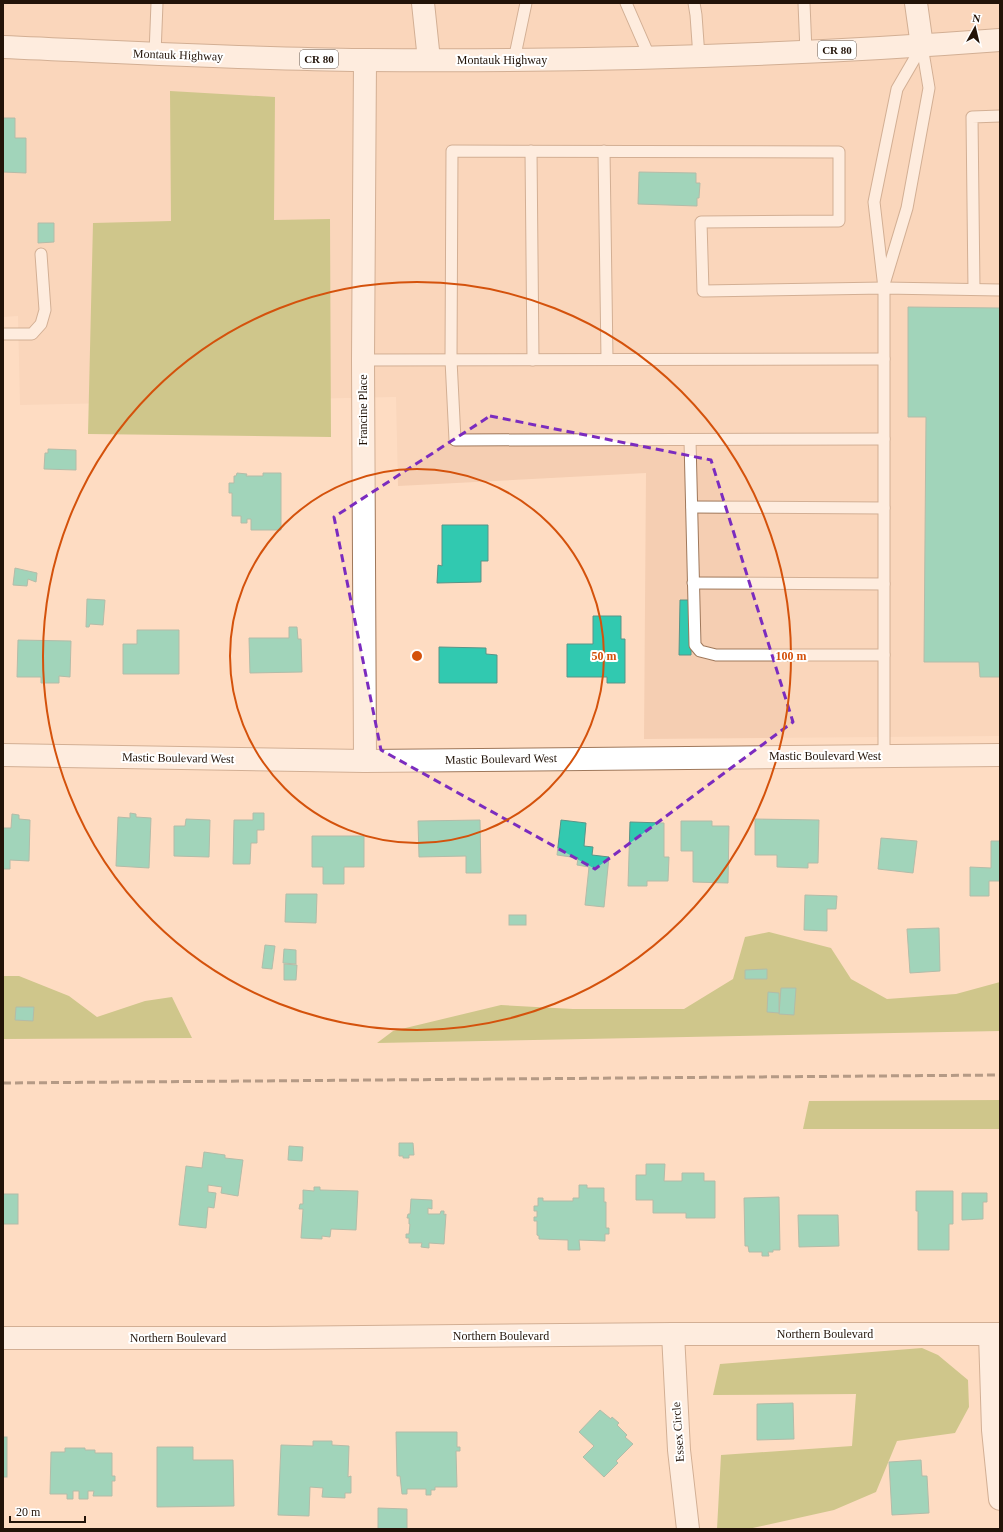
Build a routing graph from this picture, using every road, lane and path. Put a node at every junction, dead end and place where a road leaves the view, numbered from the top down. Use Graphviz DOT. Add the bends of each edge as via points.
graph roads {
  1 [pos="158,3"];
  2 [pos="423,3"];
  3 [pos="526,3"];
  4 [pos="626,3"];
  5 [pos="694,3"];
  6 [pos="804,3"];
  7 [pos="916,3"];
  8 [pos="1000,40"];
  9 [pos="922,46"];
  10 [pos="3,47"];
  11 [pos="806,52"];
  12 [pos="155,54"];
  13 [pos="698,57"];
  14 [pos="650,58"];
  15 [pos="365,60"];
  16 [pos="429,60"];
  17 [pos="514,60"];
  18 [pos="1000,116"];
  19 [pos="532,151"];
  20 [pos="604,151"];
  21 [pos="41,254"];
  22 [pos="884,288"];
  23 [pos="974,289"];
  24 [pos="1000,290"];
  25 [pos="3,334"];
  26 [pos="607,359"];
  27 [pos="884,359"];
  28 [pos="363,360"];
  29 [pos="451,360"];
  30 [pos="533,360"];
  31 [pos="884,439"];
  32 [pos="690,440"];
  33 [pos="692,507"];
  34 [pos="884,508"];
  35 [pos="694,582"];
  36 [pos="884,584"];
  37 [pos="884,655"];
  38 [pos="3,755"];
  39 [pos="1000,755"];
  40 [pos="884,756"];
  41 [pos="365,760"];
  42 [pos="673,1334"];
  43 [pos="995,1334"];
  44 [pos="3,1338"];
  45 [pos="1000,1499"];
  46 [pos="688,1529"];
  1 -- 12 [label="lane"];
  2 -- 16 [label="street"];
  3 -- 17 [label="lane"];
  4 -- 14 [label="lane"];
  5 -- 13 [label="lane"];
  6 -- 11 [label="lane"];
  7 -- 9 [label="street"];
  8 -- 9 [label="street, Montauk Highway / CR 80"];
  9 -- 11 [label="street, Montauk Highway / CR 80"];
  9 -- 22 [label="lane" via="929,88 907,208"];
  9 -- 22 [label="lane" via="896,89 874,202"];
  10 -- 12 [label="street, Montauk Highway / CR 80"];
  11 -- 13 [label="street, Montauk Highway / CR 80"];
  12 -- 15 [label="street, Montauk Highway / CR 80"];
  13 -- 14 [label="street, Montauk Highway / CR 80"];
  14 -- 17 [label="street, Montauk Highway / CR 80"];
  15 -- 16 [label="street, Montauk Highway / CR 80"];
  15 -- 28 [label="street, Francine Place"];
  16 -- 17 [label="street, Montauk Highway / CR 80"];
  18 -- 23 [label="lane" via="972,117"];
  19 -- 20 [label="lane"];
  19 -- 29 [label="lane" via="452,151"];
  19 -- 30 [label="lane"];
  20 -- 22 [label="lane" via="839,152 840,221 701,222 702,291"];
  20 -- 26 [label="lane"];
  21 -- 25 [label="lane" via="45,310 41,324 32,334"];
  22 -- 23 [label="lane"];
  22 -- 27 [label="lane"];
  23 -- 24 [label="lane"];
  26 -- 27 [label="lane"];
  26 -- 30 [label="lane"];
  27 -- 31 [label="lane"];
  28 -- 29 [label="lane"];
  28 -- 41 [label="street, Francine Place"];
  29 -- 30 [label="lane"];
  29 -- 32 [label="lane" via="455,440"];
  31 -- 32 [label="lane"];
  31 -- 34 [label="lane"];
  32 -- 33 [label="lane"];
  33 -- 34 [label="lane"];
  33 -- 35 [label="lane"];
  34 -- 36 [label="lane"];
  35 -- 36 [label="lane"];
  35 -- 37 [label="lane" via="695,645 700,651 716,655"];
  36 -- 37 [label="lane"];
  37 -- 40 [label="lane"];
  38 -- 41 [label="street, Mastic Boulevard West"];
  39 -- 40 [label="street, Mastic Boulevard West"];
  40 -- 41 [label="street, Mastic Boulevard West"];
  42 -- 43 [label="street, Northern Boulevard"];
  42 -- 44 [label="street, Northern Boulevard"];
  42 -- 46 [label="street, Essex Circle" via="679,1450"];
  43 -- 45 [label="street" via="993,1430"];
}
